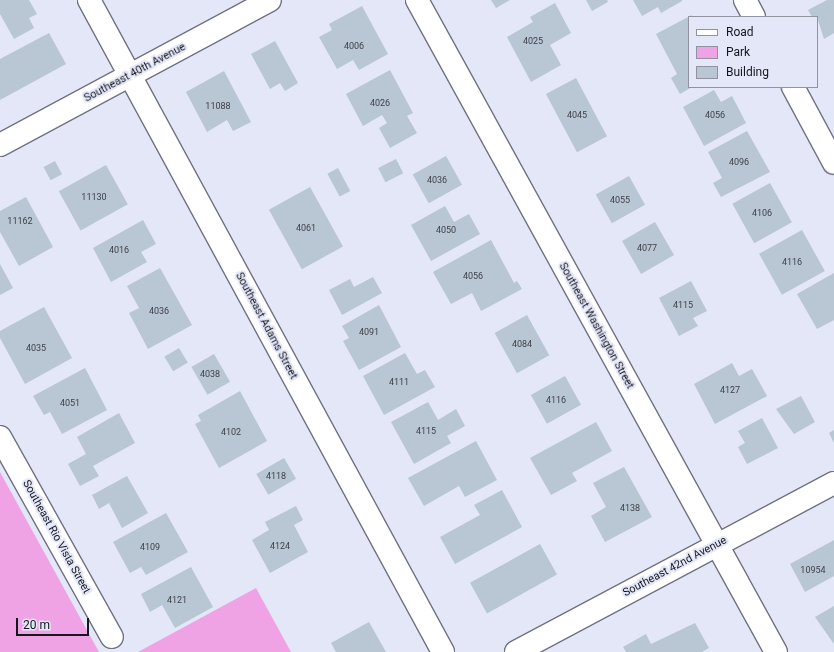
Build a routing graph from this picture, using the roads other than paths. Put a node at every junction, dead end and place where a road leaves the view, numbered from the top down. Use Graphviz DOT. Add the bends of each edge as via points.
graph roads {
  1 [pos="89,0"];
  2 [pos="270,0"];
  3 [pos="417,0"];
  4 [pos="745,0"];
  5 [pos="753,16"];
  6 [pos="131,76"];
  7 [pos="793,88"];
  8 [pos="0,145"];
  9 [pos="834,163"];
  10 [pos="0,437"];
  11 [pos="834,483"];
  12 [pos="717,544"];
  13 [pos="112,637"];
  14 [pos="443,652"];
  15 [pos="516,652"];
  16 [pos="776,652"];
  1 -- 6 [label="street, Southeast Adams Street"];
  2 -- 6 [label="street, Southeast 40th Avenue"];
  3 -- 12 [label="street, Southeast Washington Street"];
  4 -- 5 [label="street"];
  6 -- 8 [label="street, Southeast 40th Avenue"];
  6 -- 14 [label="street, Southeast Adams Street"];
  7 -- 9 [label="street"];
  10 -- 13 [label="street, Southeast Rio Vista Street"];
  11 -- 12 [label="street, Southeast 42nd Avenue"];
  12 -- 15 [label="street, Southeast 42nd Avenue"];
  12 -- 16 [label="street, Southeast Washington Street"];
}
